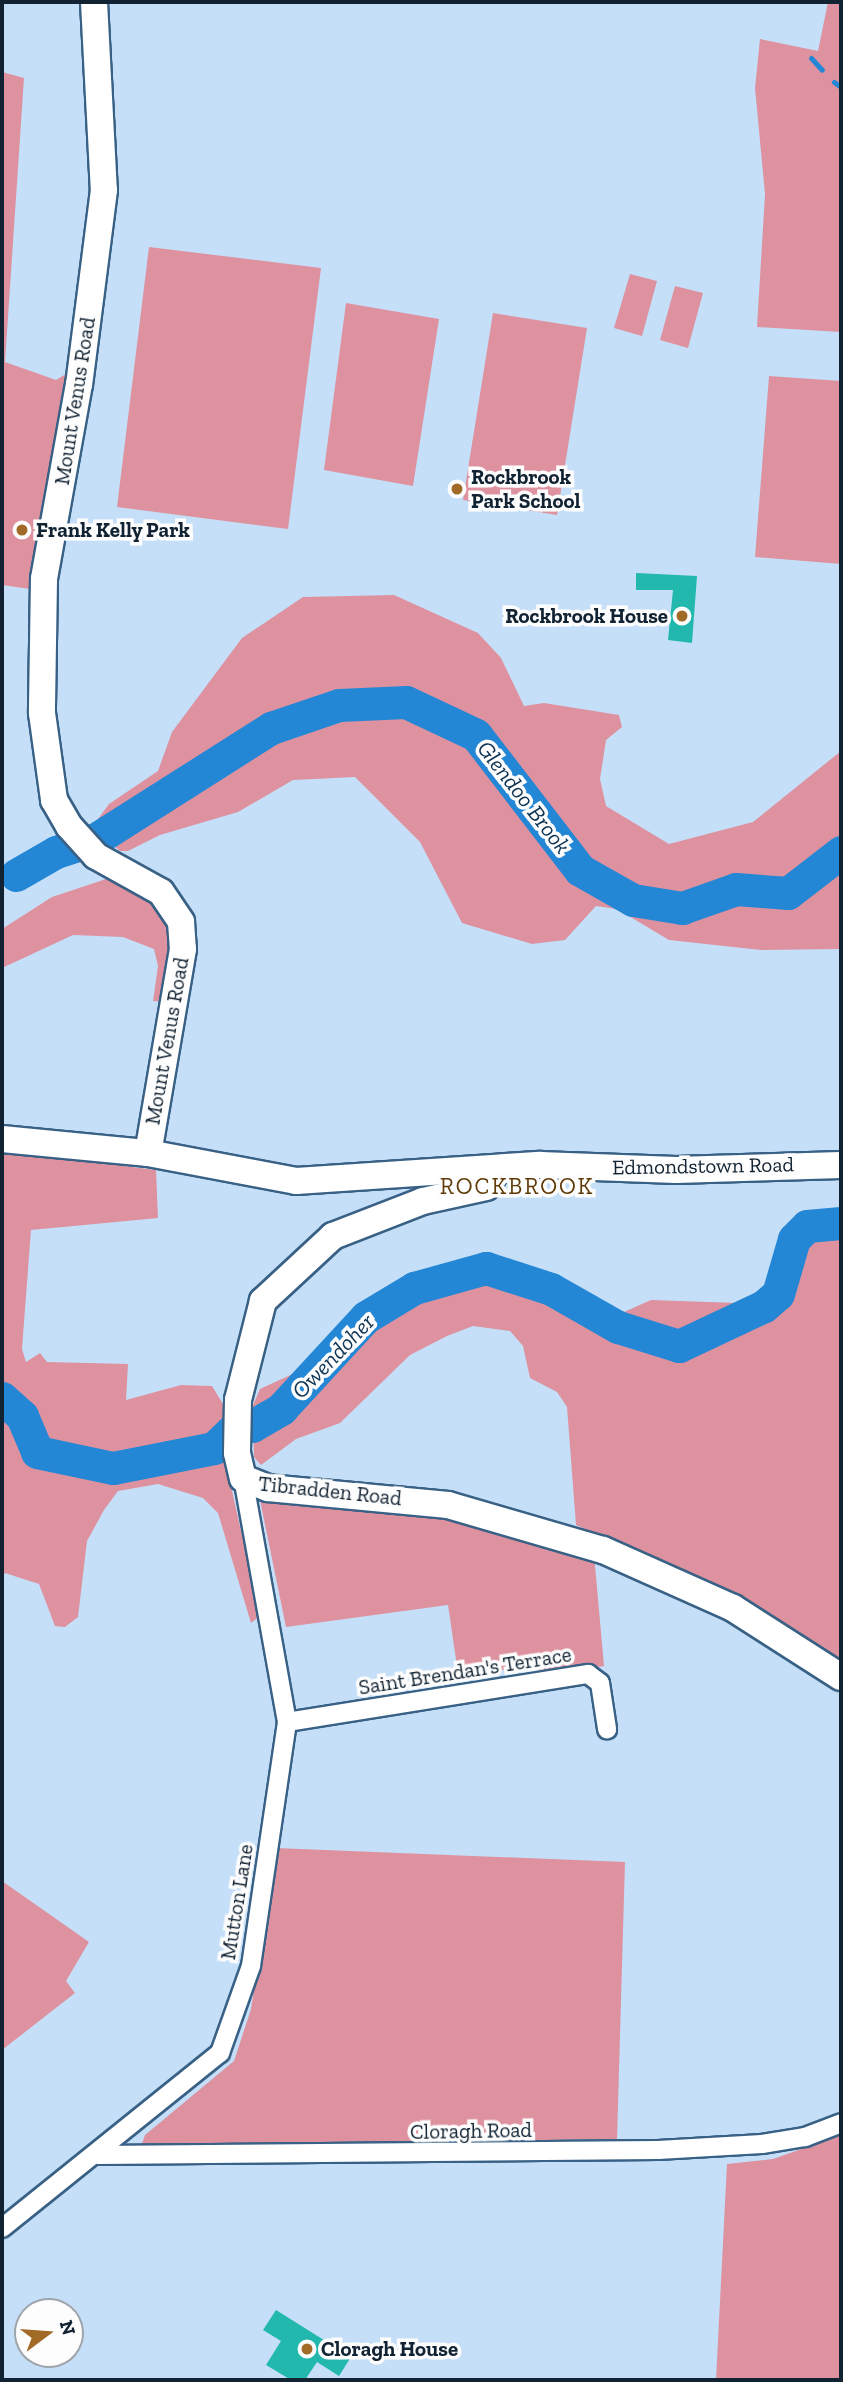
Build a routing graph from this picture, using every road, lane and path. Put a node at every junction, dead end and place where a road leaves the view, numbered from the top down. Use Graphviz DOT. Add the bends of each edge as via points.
graph roads {
  1 [pos="94,2"];
  2 [pos="2,1139"];
  3 [pos="148,1153"];
  4 [pos="841,1165"];
  5 [pos="498,1168"];
  6 [pos="240,1466"];
  7 [pos="841,1677"];
  8 [pos="287,1723"];
  9 [pos="607,1729"];
  10 [pos="841,2123"];
  11 [pos="98,2155"];
  12 [pos="2,2228"];
  1 -- 3 [label="street, Mount Venus Road" via="104,190 79,384 44,579 41,638 49,775 60,813 75,835 125,873 160,892 181,922 183,949"];
  2 -- 3 [label="street, Edmondstown Road"];
  3 -- 5 [label="street, Edmondstown Road" via="296,1181"];
  4 -- 5 [label="street, Edmondstown Road"];
  5 -- 6 [label="street, Tibradden Road" via="486,1187 423,1201 333,1236 263,1301 249,1338 238,1400"];
  6 -- 7 [label="street, Tibradden Road" via="255,1486 448,1505 603,1550 733,1608"];
  6 -- 8 [label="street, Mutton Lane"];
  8 -- 9 [label="street, Saint Brendan's Terrace" via="588,1674 600,1683"];
  8 -- 11 [label="street, Mutton Lane" via="251,1966 219,2053"];
  10 -- 11 [label="street, Cloragh Road" via="773,2142 658,2150"];
  11 -- 12 [label="street, Mutton Lane"];
}
